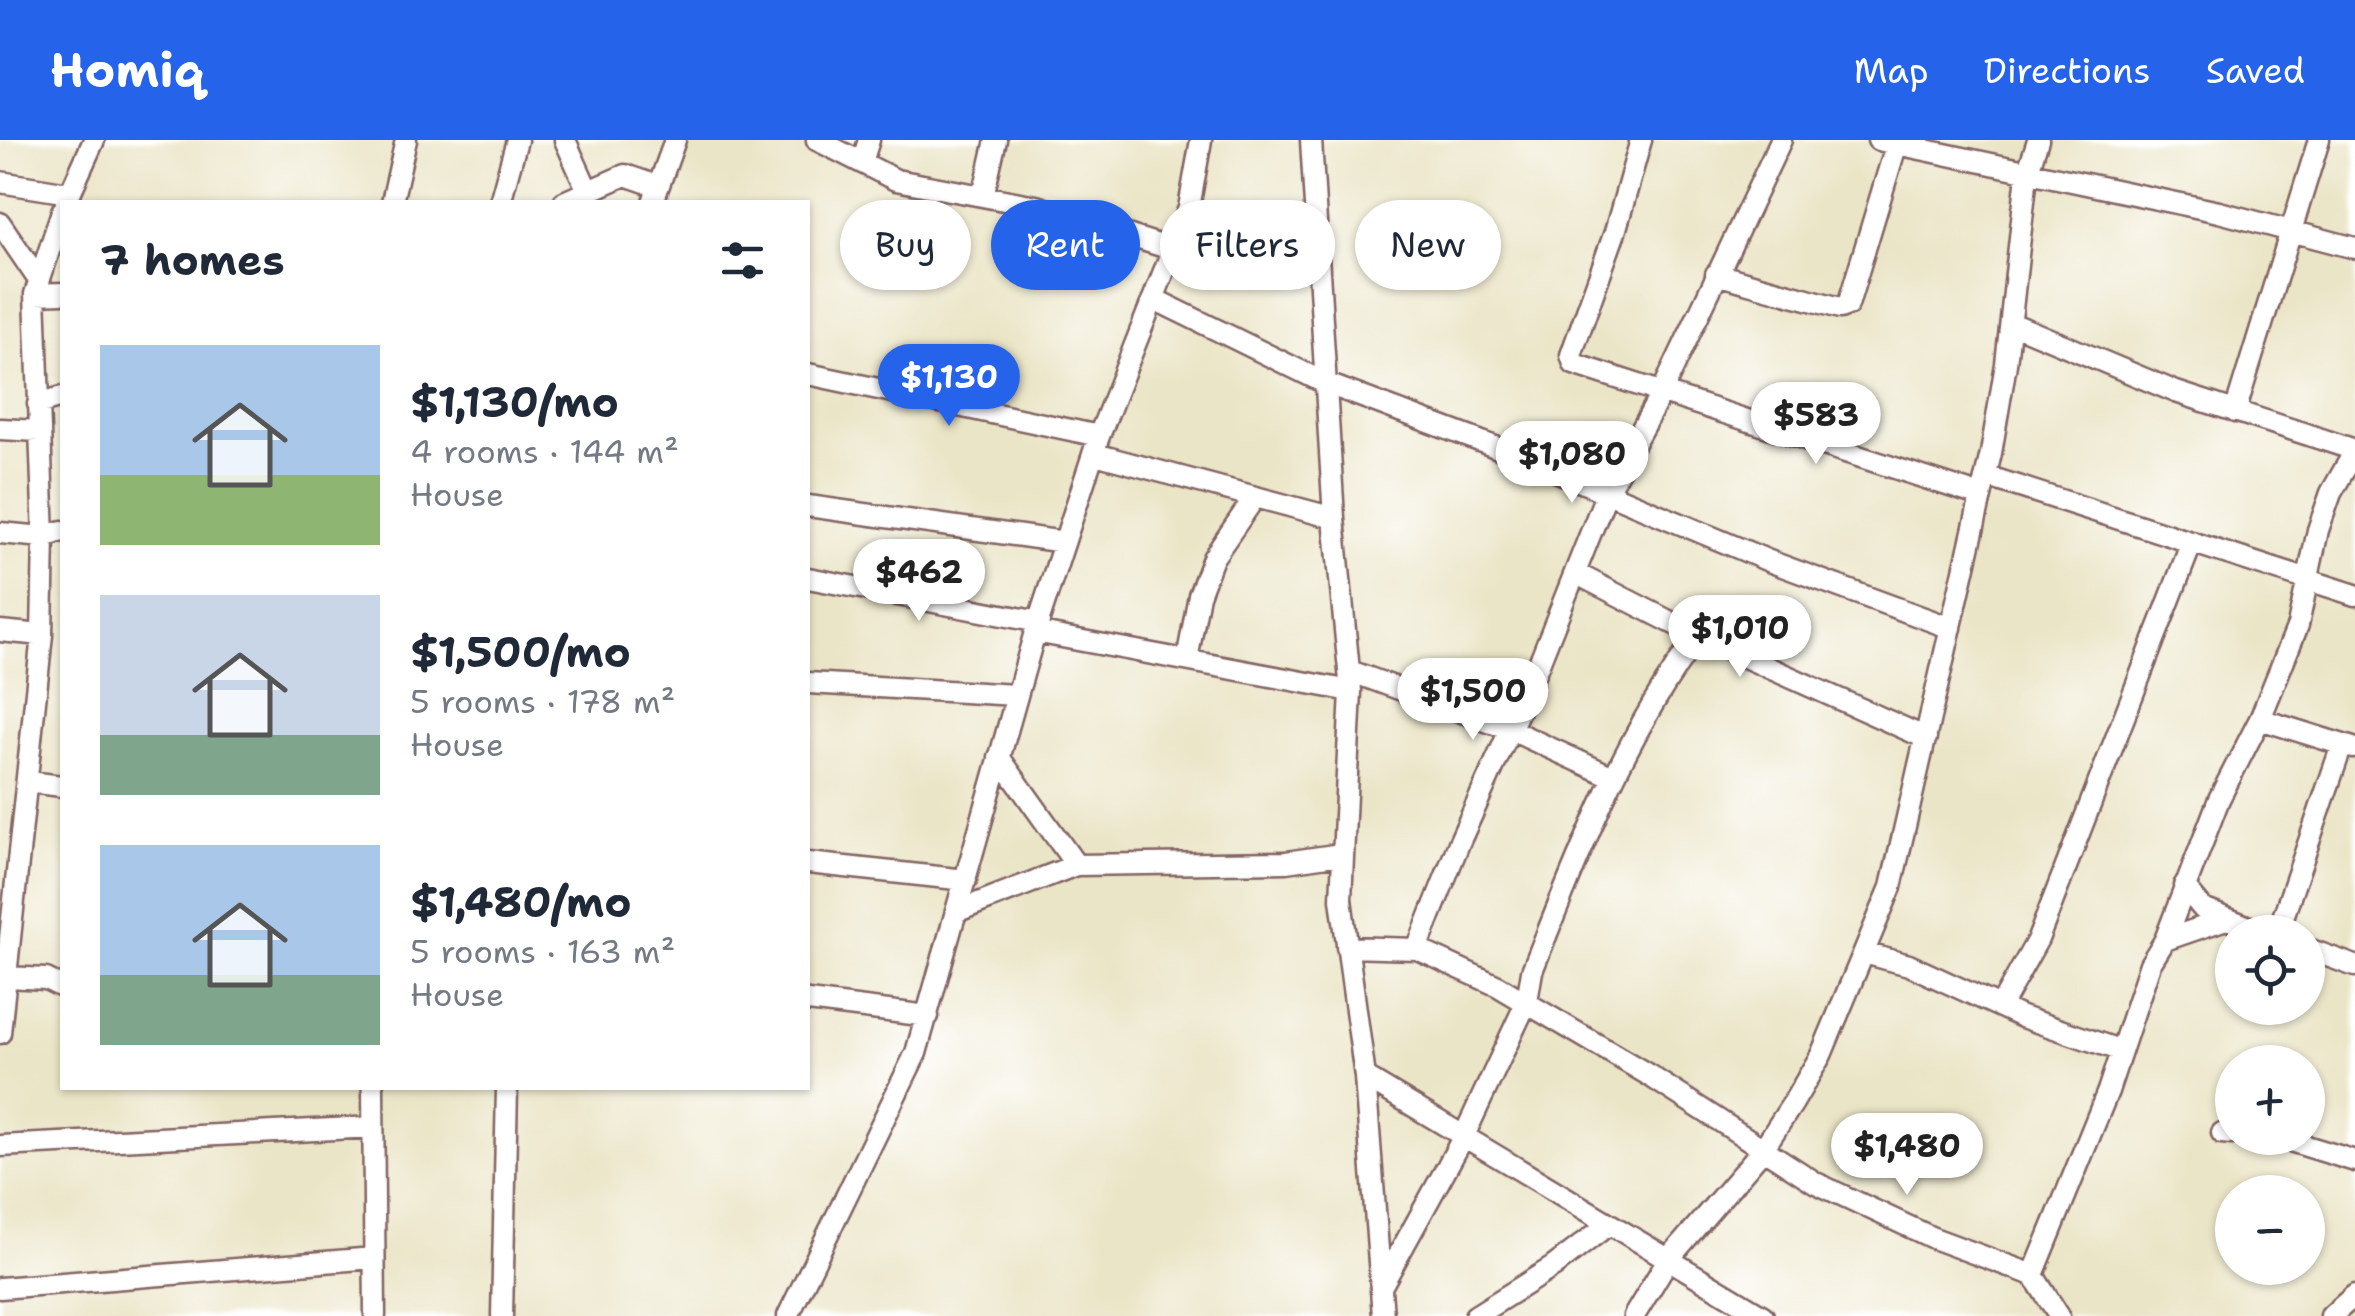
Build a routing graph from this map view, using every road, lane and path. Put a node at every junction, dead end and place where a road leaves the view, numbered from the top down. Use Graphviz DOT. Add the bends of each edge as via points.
graph roads {
  1 [pos="94,140"];
  2 [pos="406,140"];
  3 [pos="516,140"];
  4 [pos="565,140"];
  5 [pos="675,140"];
  6 [pos="817,140"];
  7 [pos="869,140"];
  8 [pos="996,140"];
  9 [pos="1201,140"];
  10 [pos="1310,140"];
  11 [pos="1641,140"];
  12 [pos="1781,140"];
  13 [pos="2038,140"];
  14 [pos="2319,140"];
  15 [pos="1887,143"];
  16 [pos="862,162"];
  17 [pos="2028,174"];
  18 [pos="5,188"];
  19 [pos="586,190"];
  20 [pos="655,194"];
  21 [pos="982,196"];
  22 [pos="67,200"];
  23 [pos="392,200"];
  24 [pos="501,200"];
  25 [pos="568,200"];
  26 [pos="1191,200"];
  27 [pos="60,201"];
  28 [pos="60,219"];
  29 [pos="0,223"];
  30 [pos="2288,232"];
  31 [pos="1160,246"];
  32 [pos="2355,248"];
  33 [pos="1716,274"];
  34 [pos="36,286"];
  35 [pos="1160,289"];
  36 [pos="60,292"];
  37 [pos="1156,300"];
  38 [pos="2011,324"];
  39 [pos="810,374"];
  40 [pos="1325,382"];
  41 [pos="1662,394"];
  42 [pos="60,398"];
  43 [pos="38,404"];
  44 [pos="2234,412"];
  45 [pos="0,430"];
  46 [pos="39,431"];
  47 [pos="1097,445"];
  48 [pos="2355,450"];
  49 [pos="1984,486"];
  50 [pos="1607,492"];
  51 [pos="1255,497"];
  52 [pos="810,506"];
  53 [pos="1334,518"];
  54 [pos="0,533"];
  55 [pos="53,534"];
  56 [pos="1064,542"];
  57 [pos="2192,542"];
  58 [pos="1576,574"];
  59 [pos="810,578"];
  60 [pos="2310,582"];
  61 [pos="2355,595"];
  62 [pos="1037,627"];
  63 [pos="1951,628"];
  64 [pos="0,631"];
  65 [pos="42,635"];
  66 [pos="1698,636"];
  67 [pos="1187,660"];
  68 [pos="1351,681"];
  69 [pos="810,684"];
  70 [pos="1016,695"];
  71 [pos="2260,718"];
  72 [pos="1511,730"];
  73 [pos="1926,738"];
  74 [pos="2348,747"];
  75 [pos="999,757"];
  76 [pos="1611,776"];
  77 [pos="30,782"];
  78 [pos="60,786"];
  79 [pos="1341,854"];
  80 [pos="810,863"];
  81 [pos="1076,866"];
  82 [pos="10,868"];
  83 [pos="966,880"];
  84 [pos="2184,886"];
  85 [pos="958,911"];
  86 [pos="2218,915"];
  87 [pos="2284,915"];
  88 [pos="2215,923"];
  89 [pos="2164,940"];
  90 [pos="1347,946"];
  91 [pos="1417,949"];
  92 [pos="1864,953"];
  93 [pos="2325,956"];
  94 [pos="2355,966"];
  95 [pos="8,977"];
  96 [pos="60,986"];
  97 [pos="1527,1001"];
  98 [pos="810,1002"];
  99 [pos="2001,1005"];
  100 [pos="928,1016"];
  101 [pos="0,1033"];
  102 [pos="2119,1050"];
  103 [pos="1365,1077"];
  104 [pos="373,1090"];
  105 [pos="507,1090"];
  106 [pos="373,1126"];
  107 [pos="1464,1136"];
  108 [pos="0,1146"];
  109 [pos="1764,1150"];
  110 [pos="2325,1152"];
  111 [pos="2355,1161"];
  112 [pos="1609,1224"];
  113 [pos="374,1258"];
  114 [pos="1667,1261"];
  115 [pos="2033,1276"];
  116 [pos="0,1288"];
  117 [pos="1380,1289"];
  118 [pos="2355,1295"];
  119 [pos="375,1316"];
  120 [pos="502,1316"];
  121 [pos="788,1316"];
  122 [pos="1383,1316"];
  123 [pos="1475,1316"];
  124 [pos="1634,1316"];
  125 [pos="1763,1316"];
  126 [pos="2059,1316"];
  127 [pos="2331,1316"];
  1 -- 22 [label="street"];
  2 -- 23 [label="street"];
  3 -- 24 [label="street"];
  4 -- 19 [label="street"];
  5 -- 20 [label="street"];
  6 -- 16 [label="street"];
  7 -- 16 [label="street"];
  8 -- 21 [label="street"];
  9 -- 26 [label="street"];
  10 -- 40 [label="street"];
  11 -- 41 [label="street" via="1616,232 1570,355 1574,364"];
  12 -- 33 [label="street"];
  13 -- 17 [label="street"];
  14 -- 30 [label="street"];
  15 -- 17 [label="street"];
  15 -- 33 [label="street" via="1848,305"];
  16 -- 21 [label="street" via="896,180"];
  17 -- 30 [label="street"];
  17 -- 38 [label="street"];
  18 -- 27 [label="street"];
  19 -- 20 [label="street" via="625,174"];
  19 -- 25 [label="street"];
  21 -- 31 [label="street"];
  28 -- 34 [label="street"];
  29 -- 34 [label="street"];
  30 -- 32 [label="street"];
  30 -- 44 [label="street"];
  33 -- 41 [label="street"];
  34 -- 36 [label="street"];
  34 -- 43 [label="street"];
  35 -- 37 [label="street"];
  37 -- 40 [label="street"];
  37 -- 47 [label="street"];
  38 -- 44 [label="street"];
  38 -- 49 [label="street"];
  39 -- 47 [label="street"];
  40 -- 50 [label="street"];
  40 -- 53 [label="street"];
  41 -- 49 [label="street"];
  41 -- 50 [label="street"];
  42 -- 43 [label="street"];
  43 -- 46 [label="street"];
  44 -- 48 [label="street"];
  45 -- 46 [label="street"];
  46 -- 55 [label="street"];
  47 -- 51 [label="street"];
  47 -- 56 [label="street"];
  48 -- 60 [label="street" via="2318,530"];
  49 -- 57 [label="street"];
  49 -- 63 [label="street"];
  50 -- 58 [label="street"];
  50 -- 63 [label="street"];
  51 -- 53 [label="street"];
  51 -- 67 [label="street" via="1212,558"];
  52 -- 56 [label="street"];
  53 -- 68 [label="street"];
  54 -- 55 [label="street"];
  55 -- 65 [label="street"];
  56 -- 62 [label="street"];
  57 -- 60 [label="street"];
  57 -- 99 [label="street" via="2038,939"];
  58 -- 66 [label="street"];
  58 -- 72 [label="street"];
  59 -- 62 [label="street"];
  60 -- 61 [label="street"];
  60 -- 71 [label="street"];
  62 -- 67 [label="street"];
  62 -- 70 [label="street"];
  63 -- 73 [label="street"];
  64 -- 65 [label="street"];
  65 -- 77 [label="street"];
  66 -- 73 [label="street"];
  66 -- 76 [label="street"];
  67 -- 68 [label="street"];
  68 -- 72 [label="street"];
  68 -- 79 [label="street"];
  69 -- 70 [label="street"];
  70 -- 75 [label="street"];
  71 -- 74 [label="street"];
  71 -- 84 [label="street"];
  72 -- 76 [label="street"];
  72 -- 91 [label="street"];
  73 -- 92 [label="street" via="1891,887"];
  74 -- 87 [label="street"];
  75 -- 81 [label="street"];
  75 -- 83 [label="street"];
  76 -- 97 [label="street" via="1532,971"];
  77 -- 78 [label="street"];
  77 -- 82 [label="street"];
  79 -- 81 [label="street" via="1286,862"];
  79 -- 90 [label="street"];
  80 -- 83 [label="street"];
  81 -- 85 [label="street"];
  82 -- 95 [label="street"];
  83 -- 85 [label="street"];
  84 -- 86 [label="street" via="2193,903"];
  84 -- 89 [label="street"];
  85 -- 100 [label="street"];
  88 -- 89 [label="street"];
  89 -- 102 [label="street"];
  90 -- 91 [label="street"];
  90 -- 103 [label="street"];
  91 -- 97 [label="street"];
  92 -- 99 [label="street"];
  92 -- 109 [label="street" via="1821,1055"];
  93 -- 94 [label="street"];
  95 -- 96 [label="street"];
  95 -- 101 [label="street"];
  97 -- 107 [label="street"];
  97 -- 109 [label="street"];
  98 -- 100 [label="street"];
  99 -- 102 [label="street"];
  100 -- 121 [label="street" via="899,1094"];
  102 -- 115 [label="street"];
  103 -- 107 [label="street"];
  103 -- 117 [label="street"];
  104 -- 106 [label="street"];
  105 -- 120 [label="street"];
  106 -- 108 [label="street"];
  106 -- 113 [label="street"];
  107 -- 112 [label="street"];
  107 -- 117 [label="street"];
  109 -- 114 [label="street"];
  109 -- 115 [label="street" via="1816,1183 1932,1238"];
  110 -- 111 [label="street"];
  112 -- 114 [label="street"];
  112 -- 123 [label="street"];
  113 -- 116 [label="street"];
  113 -- 119 [label="street"];
  114 -- 124 [label="street"];
  114 -- 125 [label="street"];
  115 -- 126 [label="street"];
  117 -- 122 [label="street"];
  118 -- 127 [label="street"];
}
